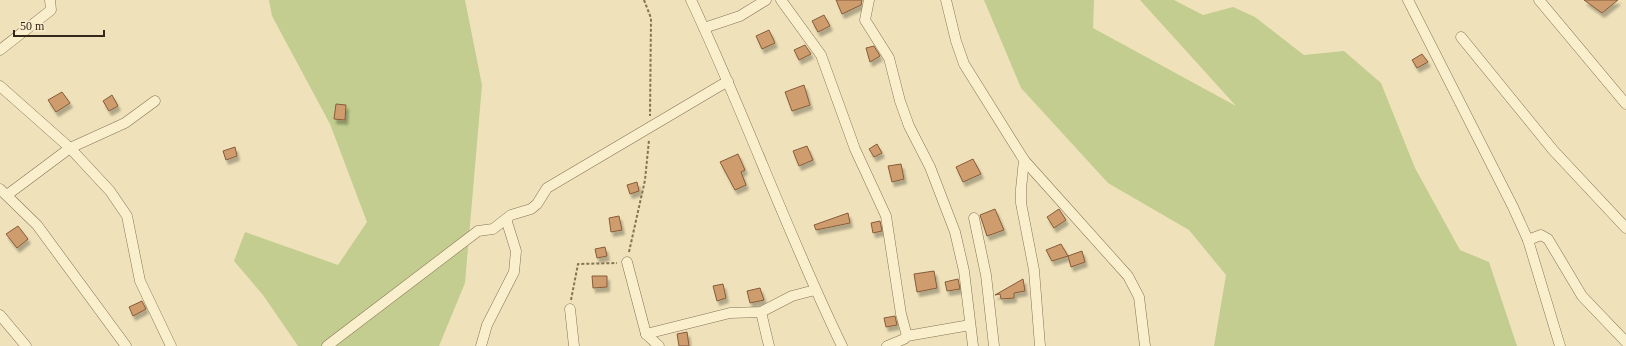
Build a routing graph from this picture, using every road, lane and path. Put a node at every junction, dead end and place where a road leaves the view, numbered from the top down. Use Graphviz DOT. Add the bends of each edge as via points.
graph roads {
  1 [pos="50,0"];
  2 [pos="644,0"];
  3 [pos="691,0"];
  4 [pos="766,0"];
  5 [pos="781,0"];
  6 [pos="869,0"];
  7 [pos="946,0"];
  8 [pos="1408,0"];
  9 [pos="1538,0"];
  10 [pos="704,28"];
  11 [pos="1461,37"];
  12 [pos="0,50"];
  13 [pos="728,81"];
  14 [pos="0,86"];
  15 [pos="155,101"];
  16 [pos="1626,104"];
  17 [pos="650,126"];
  18 [pos="70,148"];
  19 [pos="1024,160"];
  20 [pos="3,192"];
  21 [pos="974,218"];
  22 [pos="506,219"];
  23 [pos="1626,228"];
  24 [pos="1528,240"];
  25 [pos="627,262"];
  26 [pos="815,290"];
  27 [pos="570,309"];
  28 [pos="761,312"];
  29 [pos="0,315"];
  30 [pos="970,325"];
  31 [pos="646,334"];
  32 [pos="907,336"];
  33 [pos="1626,342"];
  34 [pos="26,346"];
  35 [pos="126,346"];
  36 [pos="171,346"];
  37 [pos="328,346"];
  38 [pos="481,346"];
  39 [pos="574,346"];
  40 [pos="659,346"];
  41 [pos="769,346"];
  42 [pos="842,346"];
  43 [pos="887,346"];
  44 [pos="972,346"];
  45 [pos="994,346"];
  46 [pos="1040,346"];
  47 [pos="1145,346"];
  48 [pos="1560,346"];
  1 -- 12 [label="street" via="51,10"];
  2 -- 17 [label="path" via="651,18"];
  3 -- 10 [label="street"];
  4 -- 10 [label="street" via="740,16"];
  5 -- 32 [label="street" via="821,55 855,149 886,216 901,314"];
  6 -- 30 [label="street" via="865,20 889,58 900,101 930,167 955,232 964,271"];
  7 -- 19 [label="street" via="964,64"];
  8 -- 24 [label="street"];
  9 -- 16 [label="street"];
  10 -- 13 [label="street"];
  11 -- 23 [label="street" via="1553,150"];
  13 -- 17 [label="street"];
  13 -- 26 [label="street"];
  14 -- 18 [label="street"];
  15 -- 18 [label="street" via="125,123"];
  17 -- 22 [label="street" via="547,188 531,209"];
  17 -- 25 [label="path" via="645,180"];
  18 -- 20 [label="street"];
  18 -- 36 [label="street" via="110,192 127,216 140,281"];
  19 -- 46 [label="street" via="1021,203 1034,270"];
  19 -- 47 [label="street" via="1128,276 1139,297"];
  20 -- 35 [label="street" via="37,225"];
  21 -- 45 [label="street" via="986,275"];
  22 -- 37 [label="street" via="493,229 478,231"];
  22 -- 38 [label="street" via="516,251 514,272 487,325"];
  24 -- 33 [label="street" via="1541,235 1548,239 1582,296"];
  24 -- 48 [label="street"];
  25 -- 27 [label="path" via="578,264"];
  25 -- 31 [label="street"];
  26 -- 28 [label="street" via="792,296"];
  26 -- 42 [label="street"];
  27 -- 39 [label="street"];
  28 -- 31 [label="street" via="730,313"];
  28 -- 41 [label="street"];
  29 -- 34 [label="street"];
  30 -- 32 [label="street"];
  30 -- 44 [label="street"];
  31 -- 40 [label="street"];
  32 -- 43 [label="street"];
}
